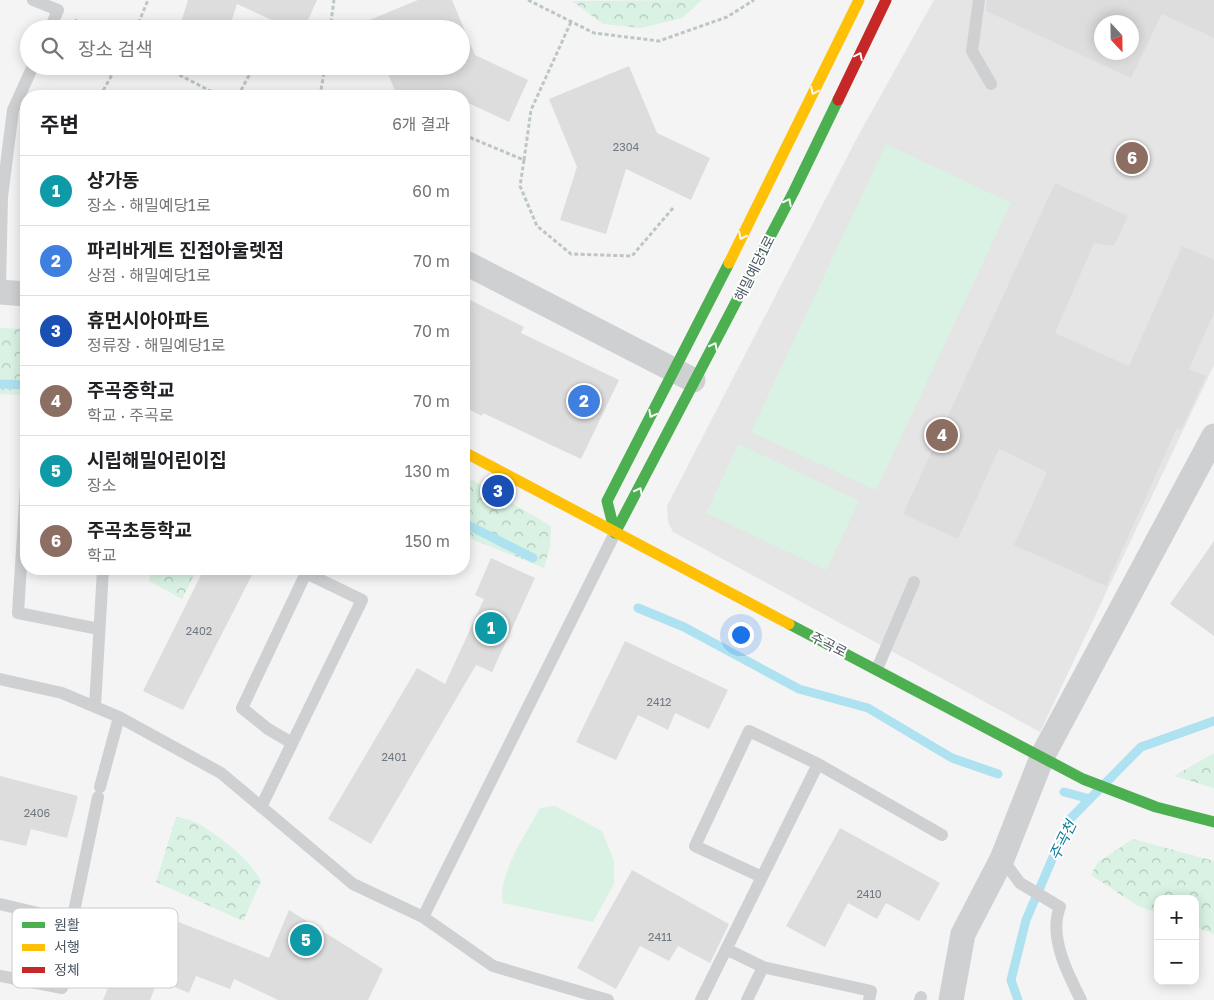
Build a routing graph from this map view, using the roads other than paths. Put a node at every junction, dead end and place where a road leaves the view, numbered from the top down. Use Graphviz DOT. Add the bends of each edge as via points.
graph roads {
  1 [pos="33,0"];
  2 [pos="859,0"];
  3 [pos="886,0"];
  4 [pos="979,0"];
  5 [pos="54,20"];
  6 [pos="29,75"];
  7 [pos="991,84"];
  8 [pos="22,90"];
  9 [pos="20,95"];
  10 [pos="470,265"];
  11 [pos="0,286"];
  12 [pos="0,292"];
  13 [pos="20,294"];
  14 [pos="685,376"];
  15 [pos="1214,436"];
  16 [pos="470,455"];
  17 [pos="615,533"];
  18 [pos="20,575"];
  19 [pos="103,575"];
  20 [pos="305,575"];
  21 [pos="312,575"];
  22 [pos="914,582"];
  23 [pos="99,629"];
  24 [pos="877,669"];
  25 [pos="0,679"];
  26 [pos="94,706"];
  27 [pos="120,716"];
  28 [pos="292,743"];
  29 [pos="1043,755"];
  30 [pos="818,764"];
  31 [pos="261,807"];
  32 [pos="1214,822"];
  33 [pos="942,835"];
  34 [pos="1002,860"];
  35 [pos="762,877"];
  36 [pos="0,904"];
  37 [pos="17,908"];
  38 [pos="75,908"];
  39 [pos="423,917"];
  40 [pos="726,949"];
  41 [pos="763,967"];
  42 [pos="608,1000"];
  43 [pos="700,1000"];
  44 [pos="747,1000"];
  45 [pos="869,1000"];
  46 [pos="951,1000"];
  47 [pos="1081,1000"];
  1 -- 5 [label="lane" via="58,10"];
  2 -- 14 [label="street, 해밀예당1로, one-way"];
  14 -- 3 [label="street, 해밀예당1로, one-way" via="793,192"];
  4 -- 7 [label="lane" via="972,51"];
  6 -- 8 [label="lane"];
  9 -- 11 [label="lane" via="13,110 2,197"];
  10 -- 14 [label="street"];
  12 -- 13 [label="street"];
  17 -- 14 [label="street, 해밀예당1로, one-way" via="630,508"];
  14 -- 17 [label="street, 해밀예당1로, one-way" via="607,501"];
  15 -- 29 [label="street"];
  16 -- 17 [label="street"];
  17 -- 24 [label="street, 주곡로"];
  17 -- 39 [label="lane"];
  18 -- 23 [label="lane" via="18,613"];
  19 -- 23 [label="lane"];
  20 -- 28 [label="lane" via="242,708"];
  21 -- 28 [label="lane" via="362,600"];
  22 -- 24 [label="lane"];
  23 -- 26 [label="lane"];
  24 -- 29 [label="street, 주곡로"];
  25 -- 26 [label="lane" via="62,693"];
  26 -- 27 [label="lane"];
  27 -- 31 [label="lane" via="222,773"];
  27 -- 38 [label="lane" via="99,792"];
  28 -- 31 [label="lane"];
  29 -- 32 [label="street, 주곡로" via="1083,779 1156,807"];
  29 -- 34 [label="street"];
  30 -- 33 [label="lane"];
  30 -- 35 [label="lane"];
  30 -- 35 [label="lane" via="749,731 695,846"];
  31 -- 39 [label="lane" via="353,884"];
  34 -- 46 [label="street" via="963,934"];
  34 -- 47 [label="lane" via="1020,883 1060,907 1056,916 1061,960"];
  35 -- 40 [label="lane"];
  36 -- 37 [label="lane"];
  39 -- 42 [label="lane" via="493,966"];
  40 -- 41 [label="lane"];
  40 -- 43 [label="lane"];
  41 -- 44 [label="lane"];
  41 -- 45 [label="lane" via="871,991"];
}
